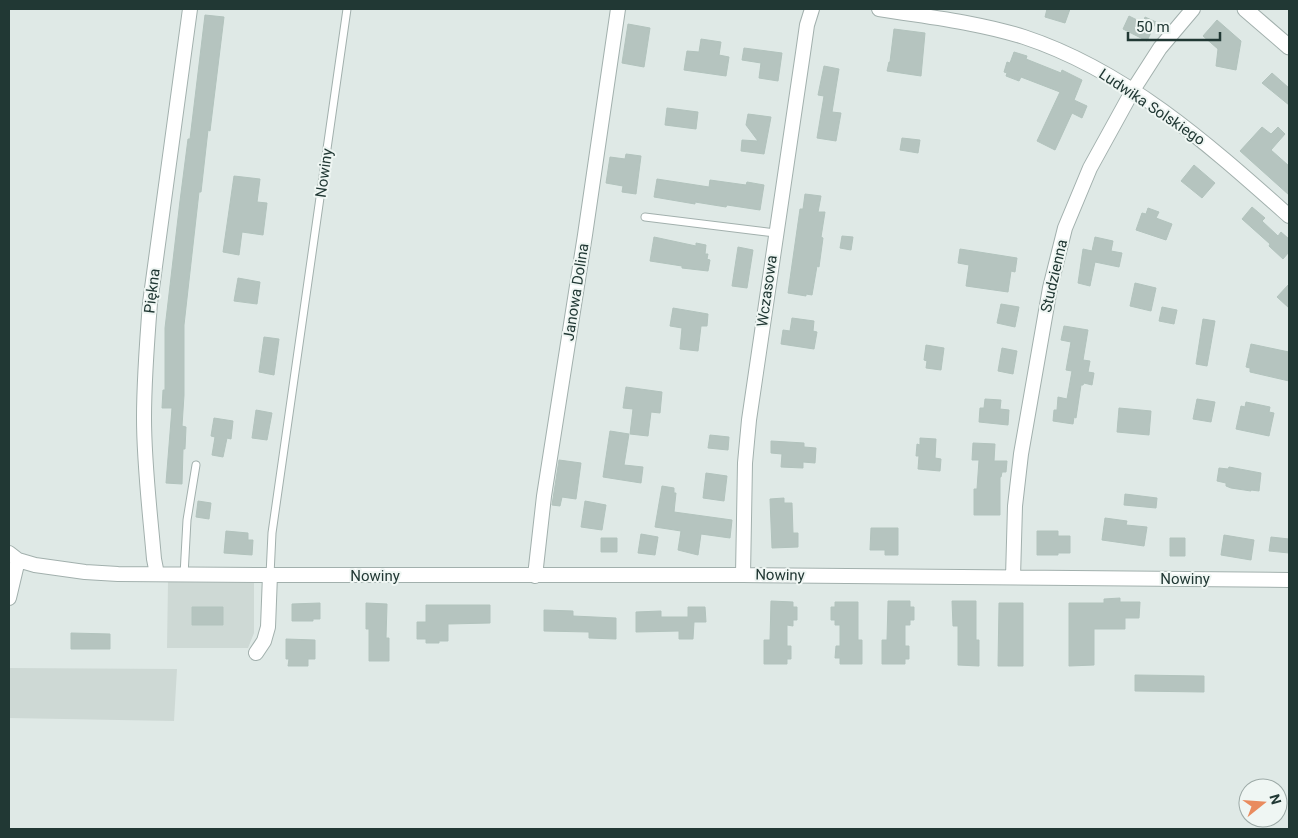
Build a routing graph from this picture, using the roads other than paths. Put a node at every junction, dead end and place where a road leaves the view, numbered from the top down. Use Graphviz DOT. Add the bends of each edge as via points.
graph roads {
  1 [pos="190,9"];
  2 [pos="347,9"];
  3 [pos="618,9"];
  4 [pos="812,9"];
  5 [pos="879,9"];
  6 [pos="1193,9"];
  7 [pos="1246,9"];
  8 [pos="1289,47"];
  9 [pos="1133,90"];
  10 [pos="1289,216"];
  11 [pos="645,217"];
  12 [pos="776,233"];
  13 [pos="196,465"];
  14 [pos="13,556"];
  15 [pos="157,574"];
  16 [pos="184,574"];
  17 [pos="742,575"];
  18 [pos="270,576"];
  19 [pos="534,576"];
  20 [pos="1014,577"];
  21 [pos="1289,580"];
  22 [pos="9,598"];
  23 [pos="256,652"];
  1 -- 15 [label="street, Piękna" via="151,293 144,400"];
  2 -- 18 [label="lane, Nowiny" via="272,532"];
  3 -- 19 [label="street, Janowa Dolina"];
  4 -- 12 [label="street, Wczasowa" via="804,43"];
  5 -- 9 [label="street, Ludwika Solskiego" via="973,24 1024,37 1078,60"];
  6 -- 9 [label="street, Studzienna" via="1160,48"];
  7 -- 8 [label="street"];
  9 -- 10 [label="street, Ludwika Solskiego" via="1207,145"];
  9 -- 20 [label="street, Studzienna" via="1084,180 1057,256 1019,472"];
  11 -- 12 [label="lane"];
  12 -- 17 [label="street, Wczasowa" via="749,420"];
  13 -- 16 [label="lane" via="187,520"];
  14 -- 15 [label="street, Nowiny" via="35,565 85,572"];
  14 -- 22 [label="street"];
  15 -- 16 [label="street, Nowiny"];
  16 -- 18 [label="street, Nowiny"];
  17 -- 19 [label="street, Nowiny"];
  17 -- 20 [label="street, Nowiny"];
  18 -- 19 [label="street, Nowiny"];
  18 -- 23 [label="street" via="268,627"];
  20 -- 21 [label="street, Nowiny"];
}
